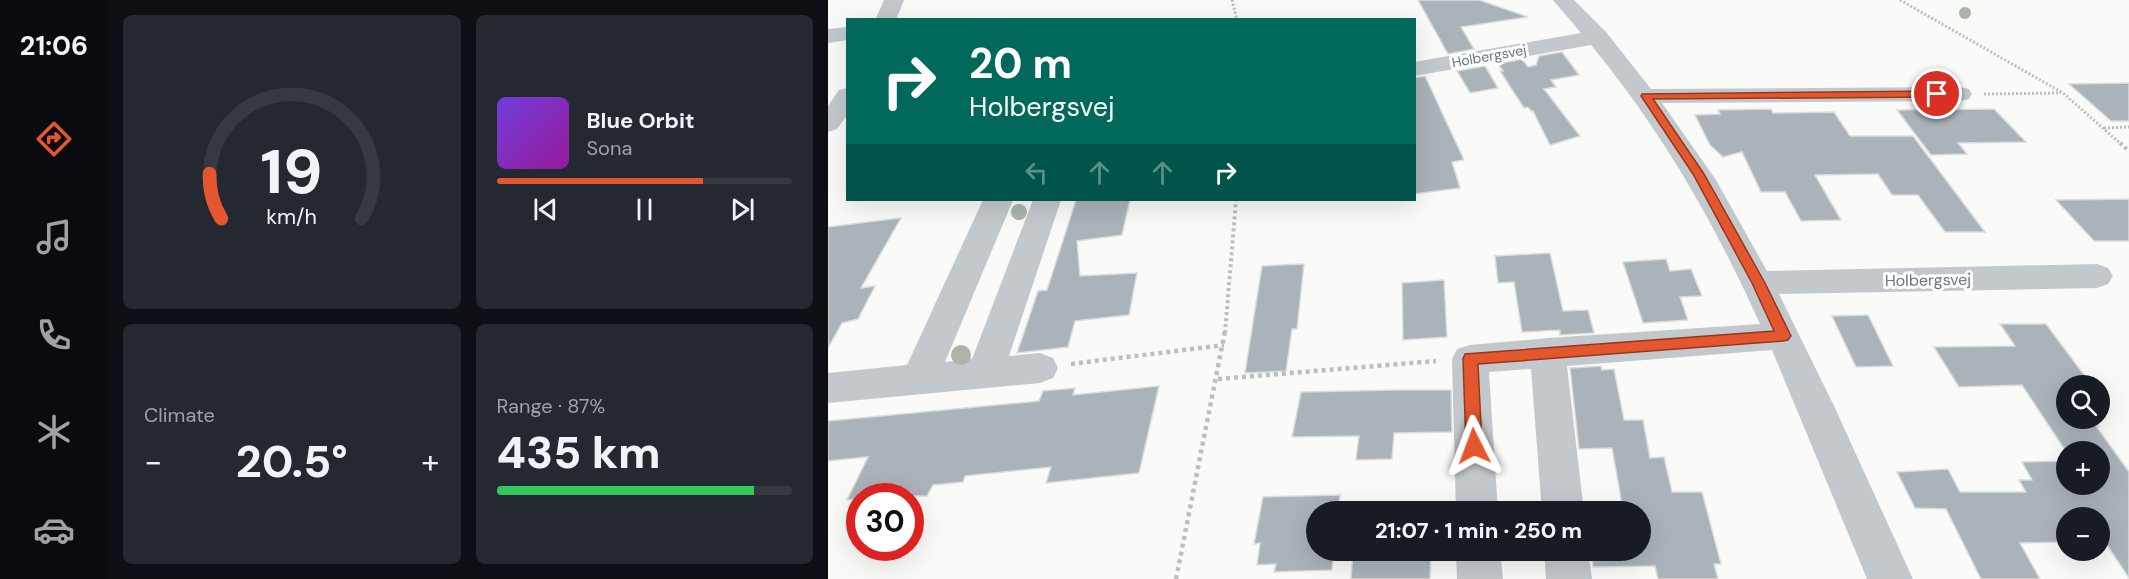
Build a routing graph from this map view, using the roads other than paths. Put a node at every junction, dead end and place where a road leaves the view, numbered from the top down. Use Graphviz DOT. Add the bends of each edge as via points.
graph roads {
  1 [pos="894,0"];
  2 [pos="1563,0"];
  3 [pos="886,18"];
  4 [pos="846,33"];
  5 [pos="828,36"];
  6 [pos="1598,37"];
  7 [pos="1416,69"];
  8 [pos="1960,94"];
  9 [pos="1646,96"];
  10 [pos="846,98"];
  11 [pos="828,124"];
  12 [pos="998,201"];
  13 [pos="1047,201"];
  14 [pos="2097,276"];
  15 [pos="1759,283"];
  16 [pos="1783,336"];
  17 [pos="1548,352"];
  18 [pos="1040,368"];
  19 [pos="985,373"];
  20 [pos="920,378"];
  21 [pos="828,388"];
  22 [pos="1476,501"];
  23 [pos="1562,501"];
  24 [pos="1479,561"];
  25 [pos="1567,561"];
  26 [pos="1480,579"];
  27 [pos="1569,579"];
  28 [pos="1890,579"];
  1 -- 3 [label="street"];
  2 -- 6 [label="street"];
  4 -- 5 [label="street"];
  6 -- 7 [label="street, Holbergsvej"];
  6 -- 9 [label="street"];
  8 -- 9 [label="street"];
  9 -- 15 [label="street" via="1698,174"];
  10 -- 11 [label="street"];
  12 -- 20 [label="street"];
  13 -- 19 [label="street"];
  14 -- 15 [label="street, Holbergsvej"];
  15 -- 16 [label="street"];
  16 -- 17 [label="street"];
  16 -- 28 [label="street"];
  17 -- 22 [label="street" via="1470,359"];
  17 -- 23 [label="street"];
  18 -- 19 [label="street"];
  19 -- 20 [label="street"];
  20 -- 21 [label="street"];
  24 -- 26 [label="street"];
  25 -- 27 [label="street"];
}
